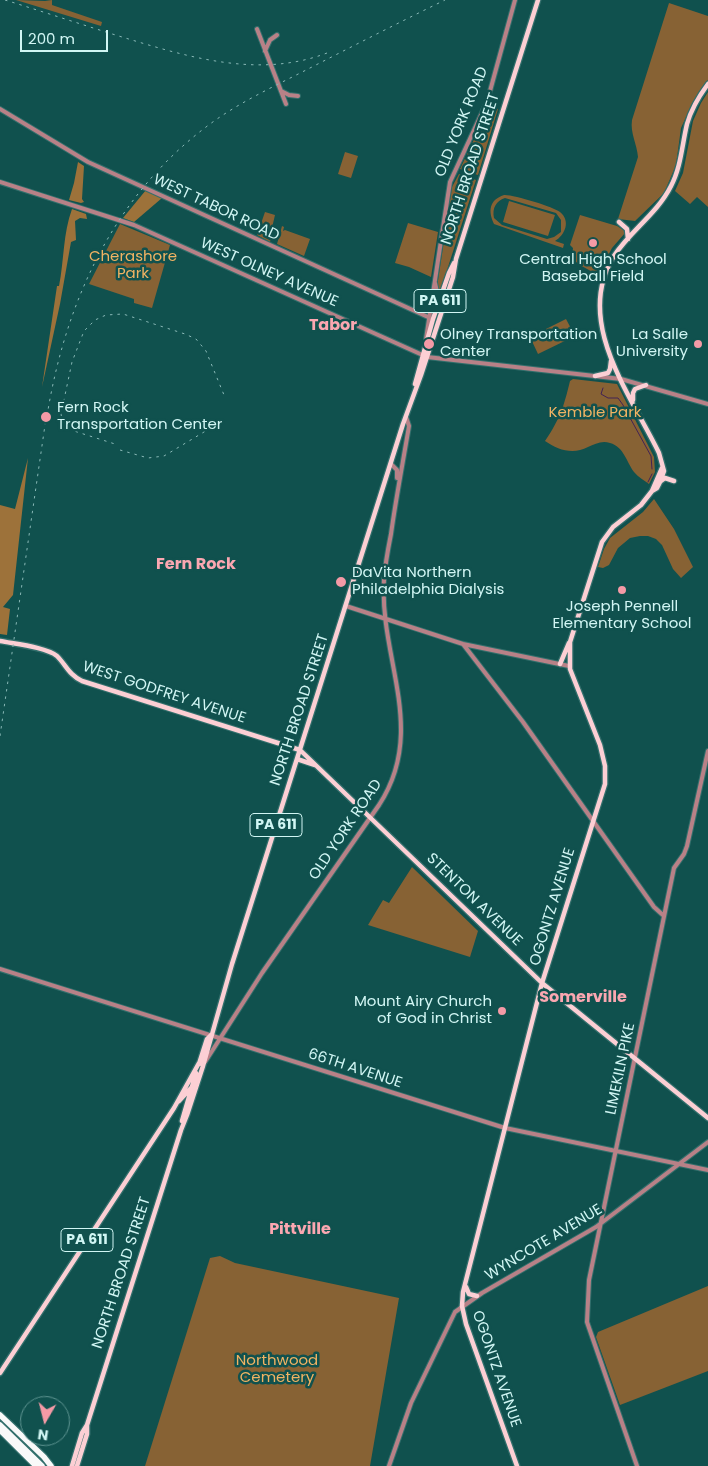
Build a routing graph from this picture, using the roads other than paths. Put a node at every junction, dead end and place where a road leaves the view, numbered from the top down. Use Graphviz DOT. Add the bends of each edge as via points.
graph roads {
  1 [pos="515,0"];
  2 [pos="538,0"];
  3 [pos="257,29"];
  4 [pos="277,35"];
  5 [pos="265,51"];
  6 [pos="708,84"];
  7 [pos="281,91"];
  8 [pos="298,96"];
  9 [pos="286,104"];
  10 [pos="0,110"];
  11 [pos="0,182"];
  12 [pos="619,222"];
  13 [pos="628,239"];
  14 [pos="456,259"];
  15 [pos="435,281"];
  16 [pos="439,302"];
  17 [pos="428,317"];
  18 [pos="426,344"];
  19 [pos="425,356"];
  20 [pos="610,357"];
  21 [pos="595,376"];
  22 [pos="621,379"];
  23 [pos="646,385"];
  24 [pos="633,402"];
  25 [pos="708,404"];
  26 [pos="406,417"];
  27 [pos="391,464"];
  28 [pos="663,466"];
  29 [pos="674,481"];
  30 [pos="660,482"];
  31 [pos="397,486"];
  32 [pos="652,491"];
  33 [pos="346,606"];
  34 [pos="386,619"];
  35 [pos="0,641"];
  36 [pos="570,642"];
  37 [pos="463,644"];
  38 [pos="560,664"];
  39 [pos="569,666"];
  40 [pos="300,750"];
  41 [pos="708,752"];
  42 [pos="297,760"];
  43 [pos="321,769"];
  44 [pos="371,818"];
  45 [pos="594,821"];
  46 [pos="664,916"];
  47 [pos="0,969"];
  48 [pos="542,983"];
  49 [pos="211,1035"];
  50 [pos="221,1038"];
  51 [pos="634,1058"];
  52 [pos="201,1064"];
  53 [pos="197,1083"];
  54 [pos="192,1088"];
  55 [pos="174,1108"];
  56 [pos="184,1114"];
  57 [pos="708,1118"];
  58 [pos="505,1128"];
  59 [pos="181,1130"];
  60 [pos="708,1142"];
  61 [pos="615,1152"];
  62 [pos="679,1164"];
  63 [pos="708,1170"];
  64 [pos="600,1224"];
  65 [pos="465,1284"];
  66 [pos="477,1296"];
  67 [pos="462,1306"];
  68 [pos="0,1373"];
  69 [pos="0,1415"];
  70 [pos="0,1419"];
  71 [pos="0,1424"];
  72 [pos="87,1425"];
  73 [pos="0,1430"];
  74 [pos="36,1466"];
  75 [pos="42,1466"];
  76 [pos="50,1466"];
  77 [pos="72,1466"];
  78 [pos="77,1466"];
  79 [pos="389,1466"];
  80 [pos="517,1466"];
  81 [pos="637,1466"];
  1 -- 15 [label="street, OLD YORK ROAD" via="487,102 450,182"];
  2 -- 14 [label="main road, NORTH BROAD STREET / PA 611"];
  3 -- 5 [label="street"];
  4 -- 5 [label="street" via="270,40"];
  5 -- 7 [label="street"];
  6 -- 13 [label="main road" via="688,123 681,159 670,188"];
  7 -- 8 [label="street"];
  7 -- 9 [label="street"];
  10 -- 17 [label="street, WEST TABOR ROAD" via="79,158"];
  11 -- 19 [label="street, WEST OLNEY AVENUE" via="140,227"];
  12 -- 13 [label="main road" via="627,228"];
  13 -- 20 [label="main road" via="612,259 599,302 601,331"];
  14 -- 16 [label="main road, NORTH BROAD STREET / PA 611"];
  14 -- 19 [label="main road, NORTH BROAD STREET / PA 611" via="453,277"];
  15 -- 16 [label="street"];
  15 -- 17 [label="street, OLD YORK ROAD"];
  16 -- 18 [label="main road, NORTH BROAD STREET / PA 611"];
  17 -- 18 [label="street, OLD YORK ROAD"];
  18 -- 19 [label="main road, NORTH BROAD STREET / PA 611"];
  19 -- 21 [label="street, WEST OLNEY AVENUE"];
  19 -- 26 [label="main road, NORTH BROAD STREET / PA 611"];
  20 -- 21 [label="main road" via="608,373"];
  20 -- 22 [label="main road"];
  21 -- 22 [label="street, WEST OLNEY AVENUE"];
  22 -- 23 [label="street, WEST OLNEY AVENUE"];
  22 -- 24 [label="main road"];
  23 -- 24 [label="main road" via="635,389"];
  23 -- 25 [label="street, WEST OLNEY AVENUE"];
  24 -- 28 [label="main road"];
  26 -- 27 [label="main road, NORTH BROAD STREET / PA 611"];
  26 -- 31 [label="street, OLD YORK ROAD" via="409,426"];
  27 -- 31 [label="street, OLD YORK ROAD" via="397,470"];
  27 -- 33 [label="main road, NORTH BROAD STREET / PA 611"];
  28 -- 30 [label="main road"];
  28 -- 32 [label="main road, OGONTZ AVENUE"];
  29 -- 30 [label="main road" via="665,478"];
  30 -- 32 [label="main road, OGONTZ AVENUE"];
  31 -- 34 [label="street, OLD YORK ROAD" via="384,579"];
  32 -- 36 [label="main road, OGONTZ AVENUE" via="635,511 613,527 602,542"];
  33 -- 34 [label="street"];
  33 -- 40 [label="main road, NORTH BROAD STREET / PA 611"];
  34 -- 37 [label="street"];
  34 -- 44 [label="street, OLD YORK ROAD" via="398,690 401,751 391,785"];
  35 -- 40 [label="main road, WEST GODFREY AVENUE" via="53,653 72,675 82,681"];
  36 -- 38 [label="main road"];
  36 -- 39 [label="main road, OGONTZ AVENUE"];
  37 -- 38 [label="street"];
  37 -- 45 [label="street"];
  38 -- 39 [label="street"];
  39 -- 45 [label="main road, OGONTZ AVENUE" via="604,757 605,784"];
  40 -- 42 [label="main road, NORTH BROAD STREET / PA 611"];
  40 -- 43 [label="main road, STENTON AVENUE"];
  41 -- 46 [label="street, LIMEKILN PIKE" via="687,846 674,868"];
  42 -- 43 [label="main road"];
  42 -- 49 [label="main road, NORTH BROAD STREET / PA 611"];
  43 -- 44 [label="main road, STENTON AVENUE"];
  44 -- 48 [label="main road, STENTON AVENUE"];
  44 -- 50 [label="street, OLD YORK ROAD" via="262,973"];
  45 -- 46 [label="street" via="654,907"];
  45 -- 48 [label="main road, OGONTZ AVENUE"];
  46 -- 51 [label="street, LIMEKILN PIKE"];
  47 -- 49 [label="street, 66TH AVENUE"];
  48 -- 51 [label="main road, STENTON AVENUE"];
  48 -- 58 [label="main road, OGONTZ AVENUE"];
  49 -- 50 [label="street, 66TH AVENUE"];
  49 -- 52 [label="main road, NORTH BROAD STREET / PA 611"];
  50 -- 52 [label="street, OLD YORK ROAD"];
  50 -- 58 [label="street, 66TH AVENUE"];
  51 -- 57 [label="main road, STENTON AVENUE"];
  51 -- 61 [label="street, LIMEKILN PIKE"];
  52 -- 53 [label="main road, NORTH BROAD STREET / PA 611"];
  52 -- 54 [label="main road, NORTH BROAD STREET"];
  52 -- 55 [label="main road, OLD YORK ROAD / PA 611"];
  53 -- 54 [label="main road, OLD YORK ROAD / PA 611"];
  53 -- 59 [label="main road, NORTH BROAD STREET"];
  54 -- 55 [label="main road, OLD YORK ROAD / PA 611"];
  54 -- 56 [label="main road, NORTH BROAD STREET"];
  55 -- 56 [label="main road"];
  55 -- 68 [label="main road, OLD YORK ROAD / PA 611"];
  56 -- 59 [label="main road, NORTH BROAD STREET"];
  58 -- 61 [label="street, 66TH AVENUE"];
  58 -- 65 [label="main road, OGONTZ AVENUE"];
  59 -- 72 [label="main road, NORTH BROAD STREET"];
  60 -- 62 [label="street, WYNCOTE AVENUE"];
  61 -- 62 [label="street, 66TH AVENUE"];
  61 -- 64 [label="street, LIMEKILN PIKE"];
  62 -- 63 [label="street, 66TH AVENUE"];
  62 -- 64 [label="street, WYNCOTE AVENUE"];
  64 -- 66 [label="street, WYNCOTE AVENUE"];
  64 -- 81 [label="street, LIMEKILN PIKE" via="589,1280 587,1322"];
  65 -- 66 [label="main road" via="468,1292"];
  65 -- 67 [label="main road, OGONTZ AVENUE"];
  66 -- 67 [label="street, WYNCOTE AVENUE"];
  67 -- 79 [label="street" via="455,1312 411,1403"];
  67 -- 80 [label="main road, OGONTZ AVENUE"];
  69 -- 76 [label="highway"];
  70 -- 76 [label="highway"];
  71 -- 75 [label="highway"];
  72 -- 77 [label="main road, NORTH BROAD STREET"];
  72 -- 78 [label="main road, NORTH BROAD STREET"];
  73 -- 74 [label="highway"];
}
